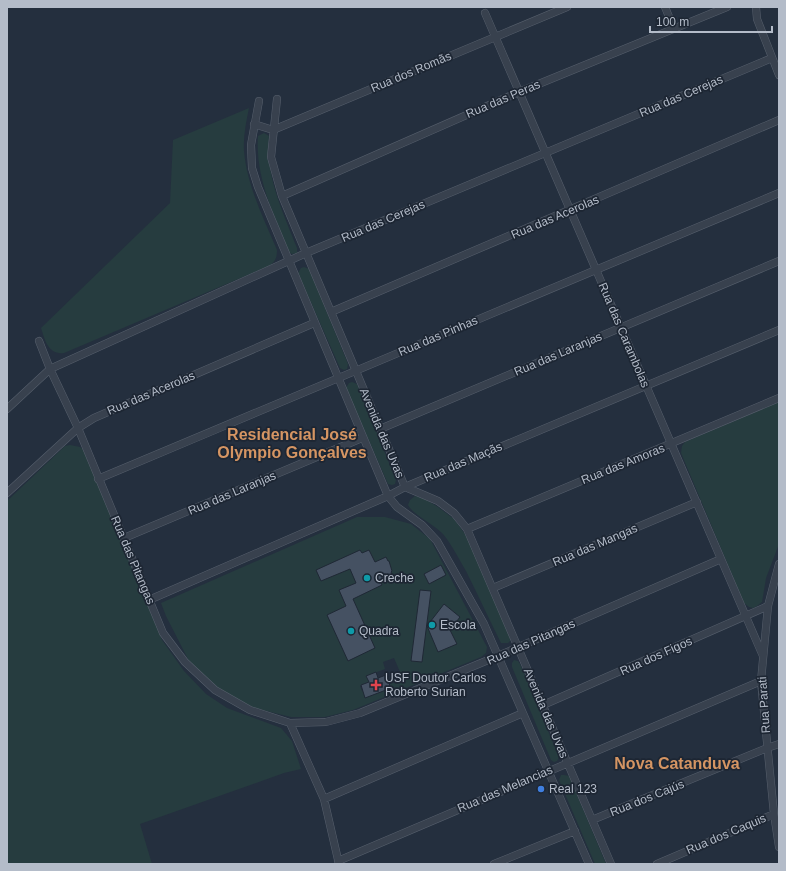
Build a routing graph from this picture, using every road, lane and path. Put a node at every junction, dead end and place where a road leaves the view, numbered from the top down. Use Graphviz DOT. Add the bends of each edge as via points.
graph roads {
  1 [pos="567,7"];
  2 [pos="665,7"];
  3 [pos="727,7"];
  4 [pos="756,7"];
  5 [pos="485,14"];
  6 [pos="674,29"];
  7 [pos="495,36"];
  8 [pos="772,58"];
  9 [pos="779,75"];
  10 [pos="519,92"];
  11 [pos="277,99"];
  12 [pos="259,101"];
  13 [pos="779,120"];
  14 [pos="254,124"];
  15 [pos="273,130"];
  16 [pos="546,153"];
  17 [pos="779,192"];
  18 [pos="282,196"];
  19 [pos="570,211"];
  20 [pos="306,253"];
  21 [pos="288,260"];
  22 [pos="779,261"];
  23 [pos="596,269"];
  24 [pos="331,312"];
  25 [pos="314,323"];
  26 [pos="621,328"];
  27 [pos="779,330"];
  28 [pos="39,341"];
  29 [pos="50,369"];
  30 [pos="356,371"];
  31 [pos="338,379"];
  32 [pos="646,386"];
  33 [pos="779,398"];
  34 [pos="7,409"];
  35 [pos="78,428"];
  36 [pos="380,428"];
  37 [pos="362,438"];
  38 [pos="672,444"];
  39 [pos="98,479"];
  40 [pos="404,487"];
  41 [pos="7,493"];
  42 [pos="388,496"];
  43 [pos="696,502"];
  44 [pos="467,529"];
  45 [pos="124,538"];
  46 [pos="722,560"];
  47 [pos="779,564"];
  48 [pos="493,588"];
  49 [pos="149,600"];
  50 [pos="768,606"];
  51 [pos="746,616"];
  52 [pos="518,647"];
  53 [pos="498,656"];
  54 [pos="763,656"];
  55 [pos="761,681"];
  56 [pos="543,705"];
  57 [pos="523,713"];
  58 [pos="290,723"];
  59 [pos="779,744"];
  60 [pos="767,748"];
  61 [pos="568,763"];
  62 [pos="548,771"];
  63 [pos="324,799"];
  64 [pos="774,814"];
  65 [pos="592,820"];
  66 [pos="574,831"];
  67 [pos="779,846"];
  68 [pos="338,862"];
  69 [pos="494,864"];
  70 [pos="589,864"];
  71 [pos="611,864"];
  72 [pos="657,864"];
  1 -- 7 [label="street, Rua dos Romãs"];
  2 -- 6 [label="street"];
  3 -- 6 [label="street, Rua das Peras"];
  4 -- 8 [label="street" via="757,19"];
  5 -- 7 [label="street, Rua das Carambolas"];
  6 -- 10 [label="street, Rua das Peras"];
  7 -- 10 [label="street, Rua das Carambolas"];
  7 -- 15 [label="street, Rua dos Romãs"];
  8 -- 9 [label="street"];
  8 -- 16 [label="street, Rua das Cerejas"];
  10 -- 16 [label="street, Rua das Carambolas"];
  10 -- 18 [label="street, Rua das Peras"];
  11 -- 15 [label="street, Avenida das Uvas"];
  12 -- 14 [label="street, Avenida das Uvas"];
  13 -- 19 [label="street, Rua das Acerolas"];
  14 -- 15 [label="street"];
  14 -- 21 [label="street, Avenida das Uvas" via="251,145 252,168"];
  15 -- 18 [label="street, Avenida das Uvas" via="271,157"];
  16 -- 19 [label="street, Rua das Carambolas"];
  16 -- 20 [label="street, Rua das Cerejas"];
  17 -- 23 [label="street, Rua das Pinhas"];
  18 -- 20 [label="street, Avenida das Uvas"];
  19 -- 23 [label="street, Rua das Carambolas"];
  19 -- 24 [label="street, Rua das Acerolas"];
  20 -- 21 [label="street, Rua das Cerejas"];
  20 -- 24 [label="street, Avenida das Uvas"];
  21 -- 25 [label="street, Avenida das Uvas"];
  21 -- 29 [label="street, Rua das Cerejas"];
  22 -- 26 [label="street, Rua das Laranjas"];
  23 -- 26 [label="street, Rua das Carambolas"];
  23 -- 30 [label="street, Rua das Pinhas"];
  24 -- 30 [label="street, Avenida das Uvas"];
  25 -- 31 [label="street, Avenida das Uvas"];
  25 -- 35 [label="street, Rua das Acerolas" via="94,418"];
  26 -- 32 [label="street, Rua das Carambolas"];
  26 -- 36 [label="street, Rua das Laranjas"];
  27 -- 32 [label="street, Rua das Maçãs"];
  28 -- 29 [label="street, Rua das Pitangas"];
  29 -- 34 [label="street, Rua das Cerejas"];
  29 -- 35 [label="street, Rua das Pitangas"];
  30 -- 31 [label="street, Rua das Pinhas"];
  30 -- 36 [label="street, Avenida das Uvas"];
  31 -- 37 [label="street, Avenida das Uvas"];
  31 -- 39 [label="street, Rua das Pinhas"];
  32 -- 38 [label="street, Rua das Carambolas"];
  32 -- 40 [label="street, Rua das Maçãs"];
  33 -- 38 [label="street, Rua das Amoras"];
  35 -- 39 [label="street, Rua das Pitangas"];
  35 -- 41 [label="street, Rua das Acerolas"];
  36 -- 40 [label="street, Avenida das Uvas"];
  37 -- 42 [label="street, Avenida das Uvas"];
  37 -- 45 [label="street, Rua das Laranjas"];
  38 -- 43 [label="street, Rua das Carambolas"];
  38 -- 44 [label="street, Rua das Amoras"];
  39 -- 45 [label="street, Rua das Pitangas"];
  40 -- 42 [label="street, Rua das Maçãs"];
  40 -- 44 [label="street, Avenida das Uvas" via="438,501 454,513"];
  42 -- 49 [label="street, Rua das Maçãs"];
  42 -- 53 [label="street, Avenida das Uvas" via="397,507 422,525 437,541 484,624"];
  43 -- 46 [label="street, Rua das Carambolas"];
  43 -- 48 [label="street, Rua das Mangas"];
  44 -- 48 [label="street, Avenida das Uvas"];
  45 -- 49 [label="street, Rua das Pitangas"];
  46 -- 51 [label="street, Rua das Carambolas"];
  46 -- 52 [label="street, Rua das Pitangas"];
  47 -- 50 [label="street, Rua Parati"];
  48 -- 52 [label="street, Avenida das Uvas"];
  49 -- 58 [label="street, Rua das Pitangas" via="163,633 185,662 215,690 250,710"];
  50 -- 51 [label="street, Rua dos Figos"];
  50 -- 54 [label="street, Rua Parati"];
  51 -- 54 [label="street, Rua das Carambolas"];
  51 -- 56 [label="street, Rua dos Figos"];
  52 -- 53 [label="street, Rua das Pitangas"];
  52 -- 56 [label="street, Avenida das Uvas"];
  53 -- 57 [label="street, Avenida das Uvas"];
  53 -- 58 [label="street, Rua das Pitangas" via="360,713 326,722"];
  54 -- 55 [label="street, Rua Parati"];
  55 -- 60 [label="street, Rua Parati"];
  55 -- 61 [label="street, Rua das Melancias"];
  56 -- 61 [label="street, Avenida das Uvas"];
  57 -- 62 [label="street, Avenida das Uvas"];
  57 -- 63 [label="street"];
  58 -- 63 [label="street"];
  59 -- 60 [label="street, Rua dos Cajús"];
  60 -- 64 [label="street, Rua Parati"];
  60 -- 65 [label="street, Rua dos Cajús"];
  61 -- 62 [label="street, Rua das Melancias"];
  61 -- 65 [label="street, Avenida das Uvas"];
  62 -- 66 [label="street, Avenida das Uvas"];
  62 -- 68 [label="street, Rua das Melancias"];
  63 -- 68 [label="street"];
  64 -- 67 [label="street, Rua Parati"];
  64 -- 72 [label="street, Rua dos Caquis"];
  65 -- 71 [label="street, Avenida das Uvas"];
  66 -- 69 [label="street"];
  66 -- 70 [label="street, Avenida das Uvas"];
}
